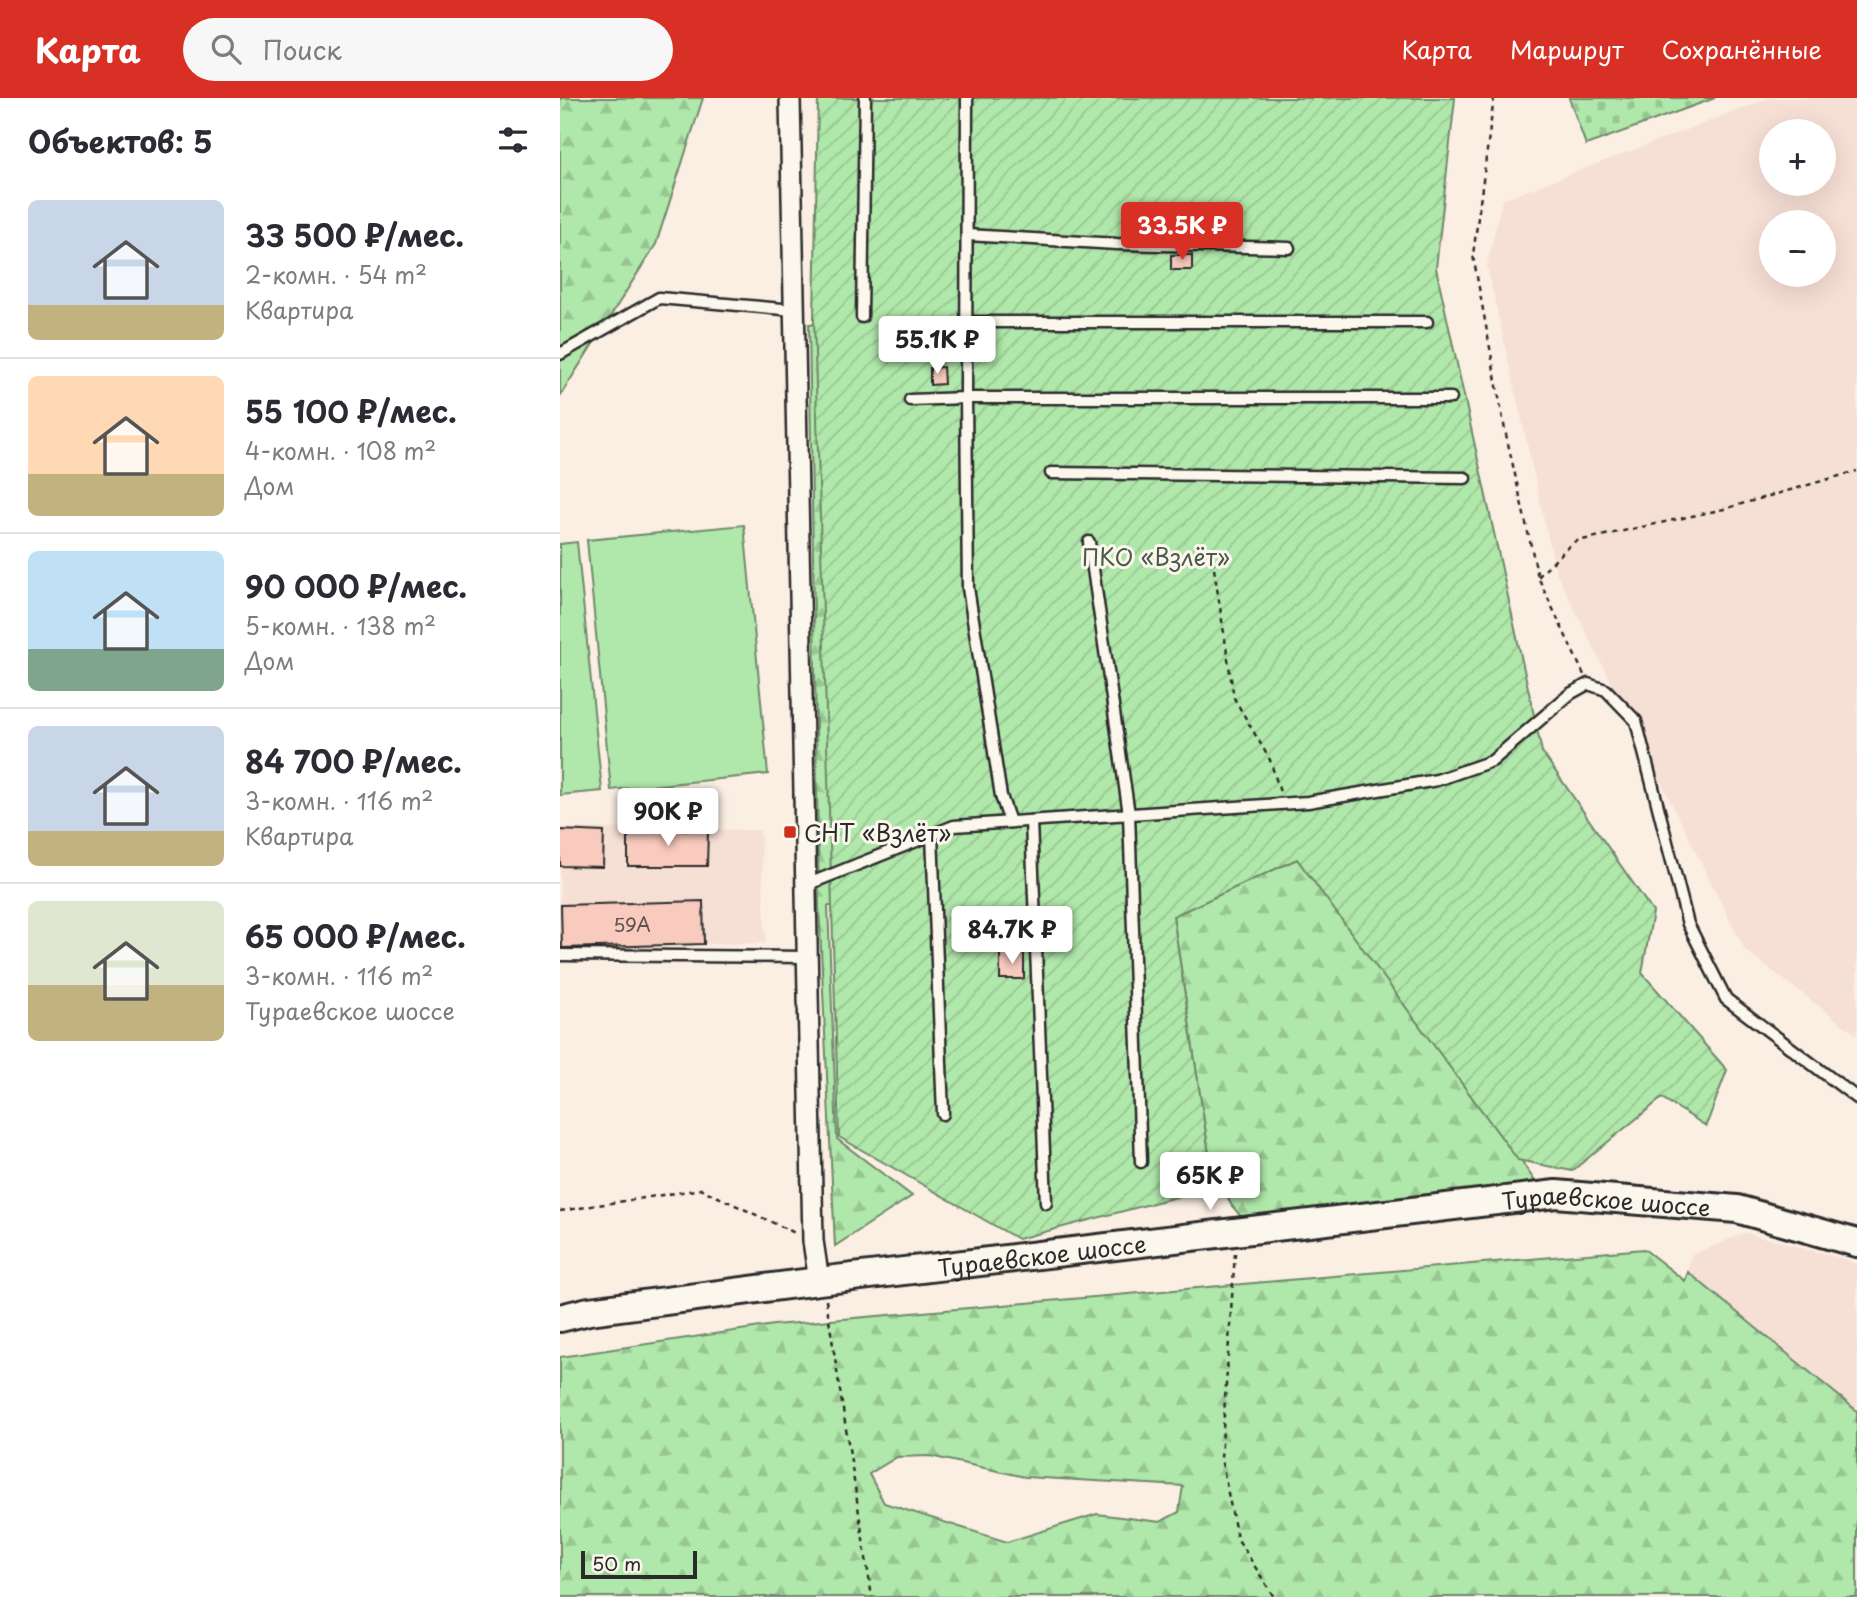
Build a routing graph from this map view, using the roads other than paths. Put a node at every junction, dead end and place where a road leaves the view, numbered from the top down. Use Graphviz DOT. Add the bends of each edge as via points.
graph roads {
  1 [pos="790,98"];
  2 [pos="865,98"];
  3 [pos="967,98"];
  4 [pos="967,235"];
  5 [pos="1289,248"];
  6 [pos="794,310"];
  7 [pos="862,317"];
  8 [pos="967,321"];
  9 [pos="1427,322"];
  10 [pos="560,354"];
  11 [pos="966,398"];
  12 [pos="1451,398"];
  13 [pos="910,400"];
  14 [pos="1051,473"];
  15 [pos="1465,478"];
  16 [pos="1089,542"];
  17 [pos="1129,814"];
  18 [pos="1031,821"];
  19 [pos="1010,822"];
  20 [pos="932,835"];
  21 [pos="806,886"];
  22 [pos="560,955"];
  23 [pos="808,957"];
  24 [pos="1857,1098"];
  25 [pos="943,1114"];
  26 [pos="1141,1162"];
  27 [pos="1046,1203"];
  28 [pos="1857,1243"];
  29 [pos="819,1281"];
  30 [pos="560,1318"];
  1 -- 6 [label="street"];
  2 -- 7 [label="lane"];
  3 -- 4 [label="lane"];
  4 -- 5 [label="lane"];
  4 -- 8 [label="lane"];
  6 -- 10 [label="lane" via="659,298"];
  6 -- 21 [label="street"];
  8 -- 9 [label="lane"];
  8 -- 11 [label="lane"];
  11 -- 12 [label="lane"];
  11 -- 13 [label="lane"];
  11 -- 19 [label="lane" via="968,587 1001,796"];
  14 -- 15 [label="lane"];
  16 -- 17 [label="lane"];
  17 -- 18 [label="lane"];
  17 -- 24 [label="lane" via="1308,802 1437,780 1492,761 1588,684 1606,690 1636,721 1688,924 1726,999"];
  17 -- 26 [label="lane"];
  18 -- 19 [label="lane"];
  18 -- 27 [label="lane"];
  19 -- 20 [label="lane" via="954,826"];
  20 -- 21 [label="lane"];
  20 -- 25 [label="lane"];
  21 -- 23 [label="street"];
  22 -- 23 [label="lane"];
  23 -- 29 [label="street" via="814,1241"];
  28 -- 29 [label="main road, Тураевское шоссе" via="1737,1209 1556,1194"];
  29 -- 30 [label="main road, Тураевское шоссе"];
}
